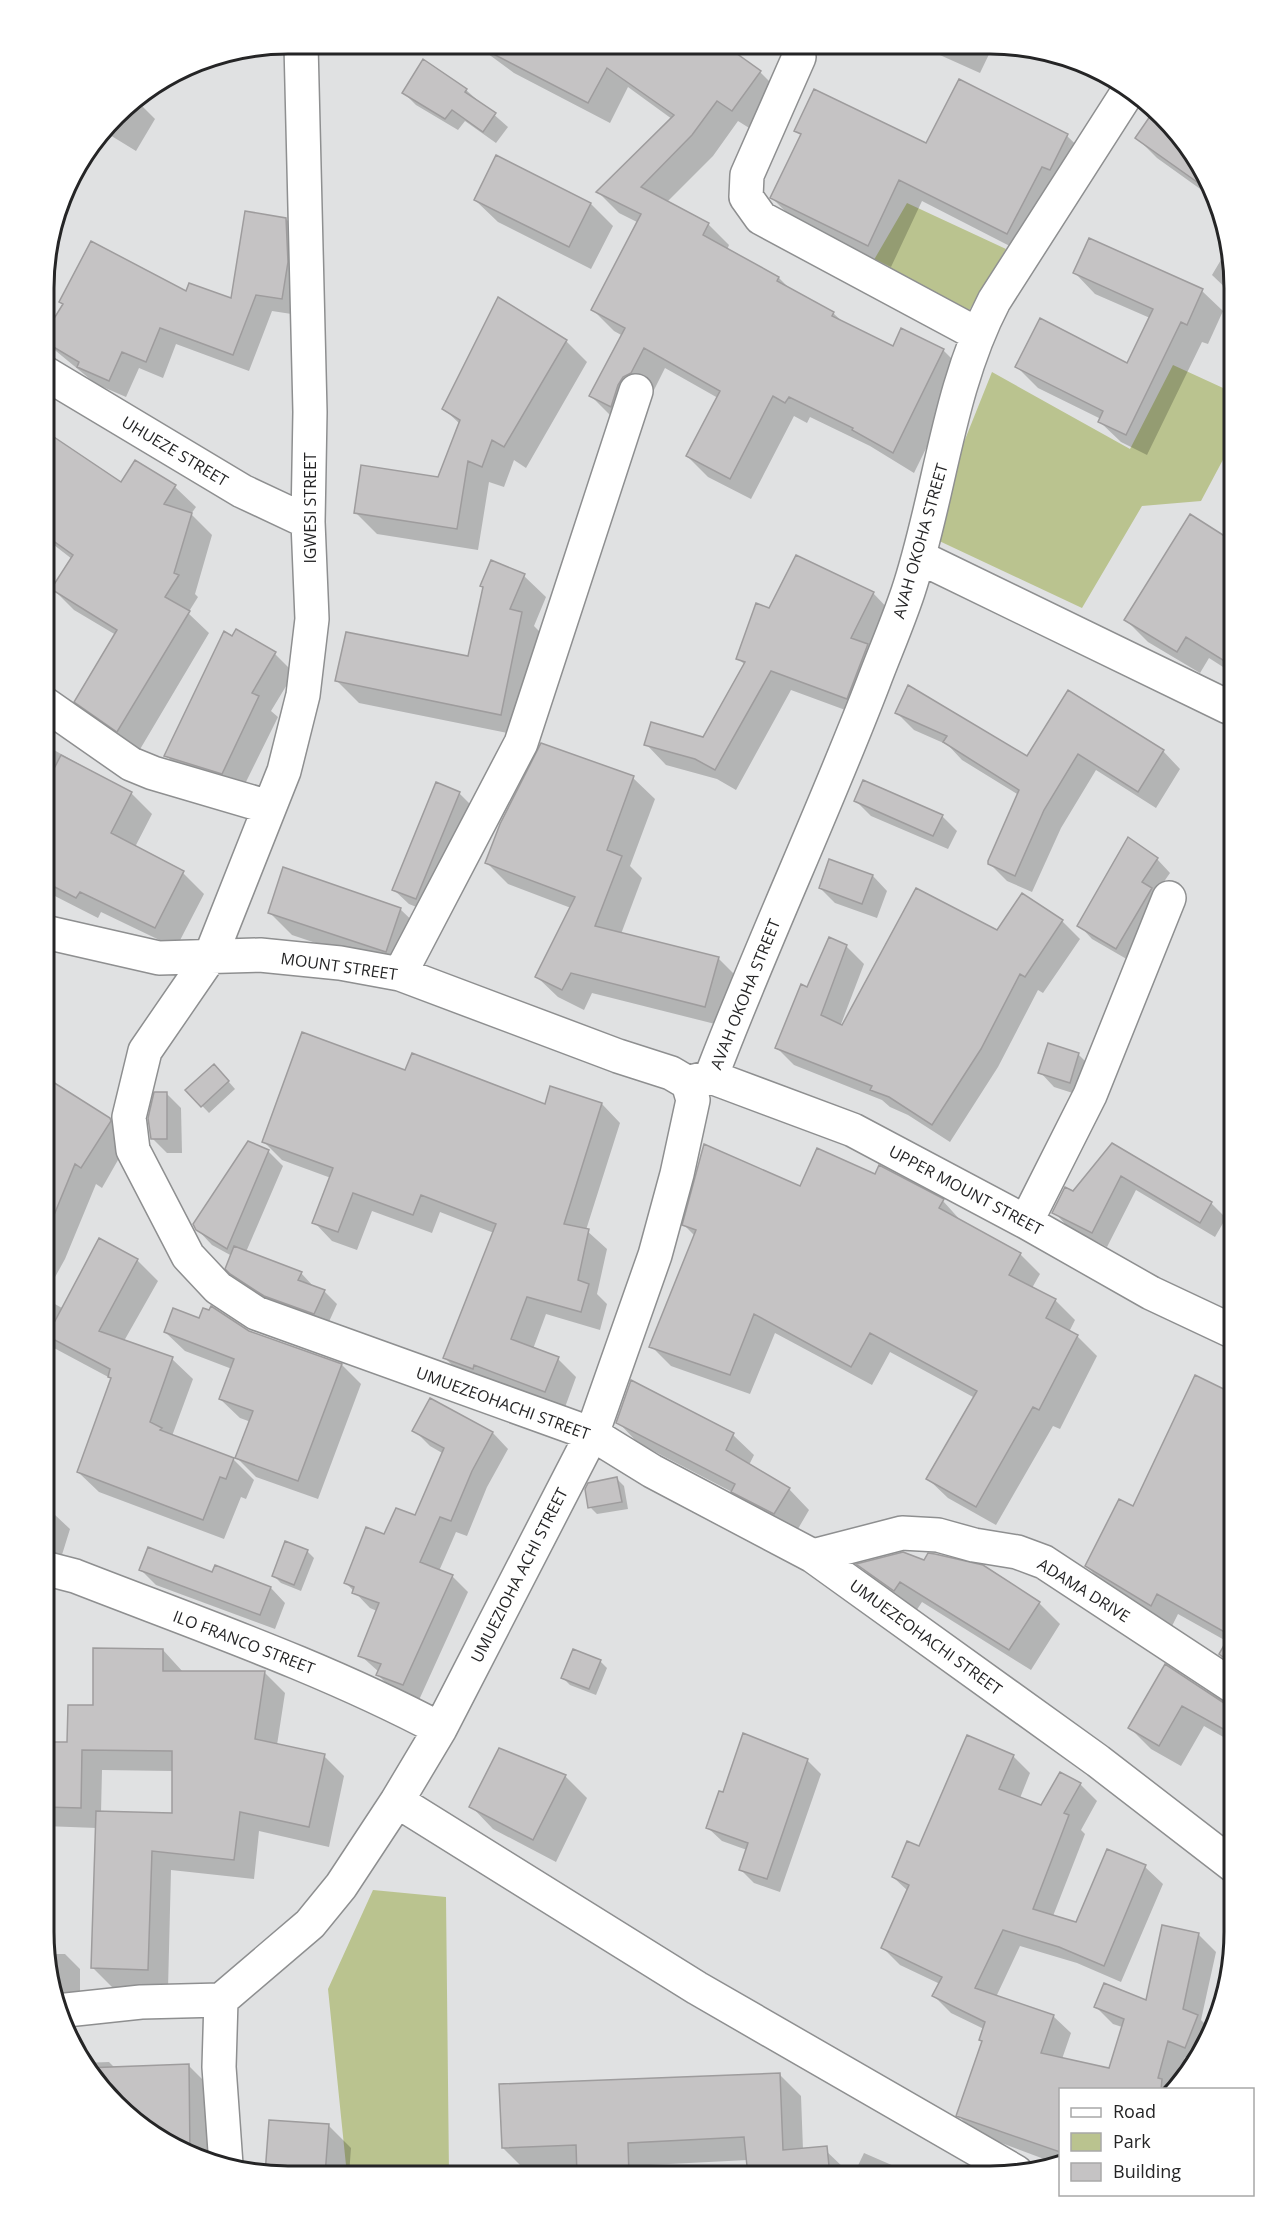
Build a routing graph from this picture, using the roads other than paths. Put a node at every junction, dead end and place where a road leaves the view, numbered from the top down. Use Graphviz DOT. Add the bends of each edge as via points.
graph roads {
  1 [pos="301,54"];
  2 [pos="799,57"];
  3 [pos="1125,97"];
  4 [pos="977,334"];
  5 [pos="54,378"];
  6 [pos="636,391"];
  7 [pos="308,522"];
  8 [pos="918,557"];
  9 [pos="1224,705"];
  10 [pos="54,710"];
  11 [pos="269,807"];
  12 [pos="1169,898"];
  13 [pos="54,934"];
  14 [pos="211,955"];
  15 [pos="400,974"];
  16 [pos="700,1080"];
  17 [pos="1026,1222"];
  18 [pos="1224,1327"];
  19 [pos="592,1434"];
  20 [pos="813,1556"];
  21 [pos="54,1571"];
  22 [pos="1224,1681"];
  23 [pos="440,1729"];
  24 [pos="397,1801"];
  25 [pos="1224,1858"];
  26 [pos="221,2000"];
  27 [pos="67,2010"];
  28 [pos="225,2158"];
  29 [pos="1004,2165"];
  1 -- 7 [label="street, IGWESI STREET" via="310,400"];
  2 -- 4 [label="street" via="747,175 746,197 761,218"];
  3 -- 4 [label="street, AVAH OKOHA STREET" via="994,301"];
  4 -- 8 [label="street, AVAH OKOHA STREET"];
  5 -- 7 [label="street, UHUEZE STREET" via="242,491"];
  6 -- 15 [label="street" via="521,743"];
  7 -- 11 [label="street, IGWESI STREET" via="312,619 303,695 284,771"];
  8 -- 9 [label="street"];
  8 -- 16 [label="street, AVAH OKOHA STREET" via="842,764"];
  10 -- 11 [label="street" via="131,764 153,774"];
  11 -- 14 [label="street, IGWESI STREET"];
  12 -- 17 [label="street" via="1090,1095"];
  13 -- 14 [label="street, MOUNT STREET" via="159,958"];
  14 -- 15 [label="street, MOUNT STREET" via="298,958"];
  14 -- 19 [label="street, UMUEZEOHACHI STREET" via="145,1051 129,1117 133,1150 188,1256 218,1288 256,1313"];
  15 -- 16 [label="street, MOUNT STREET" via="618,1056"];
  16 -- 17 [label="street, UPPER MOUNT STREET" via="853,1130"];
  16 -- 19 [label="street, UMUEZIOHA ACHI STREET" via="655,1255"];
  17 -- 18 [label="street, UPPER MOUNT STREET" via="1150,1293"];
  19 -- 20 [label="street, UMUEZEOHACHI STREET" via="652,1471"];
  19 -- 23 [label="street, UMUEZIOHA ACHI STREET"];
  20 -- 22 [label="street, ADAMA DRIVE" via="902,1533 938,1535 1017,1552 1044,1562"];
  20 -- 25 [label="street, UMUEZEOHACHI STREET" via="1098,1761"];
  21 -- 23 [label="street, ILO FRANCO STREET" via="306,1665"];
  23 -- 24 [label="street, UMUEZIOHA ACHI STREET"];
  24 -- 26 [label="street, UMUEZIOHA ACHI STREET" via="341,1886 310,1924"];
  24 -- 29 [label="street" via="696,1988"];
  26 -- 27 [label="street" via="141,2002"];
  26 -- 28 [label="street" via="219,2067"];
}
